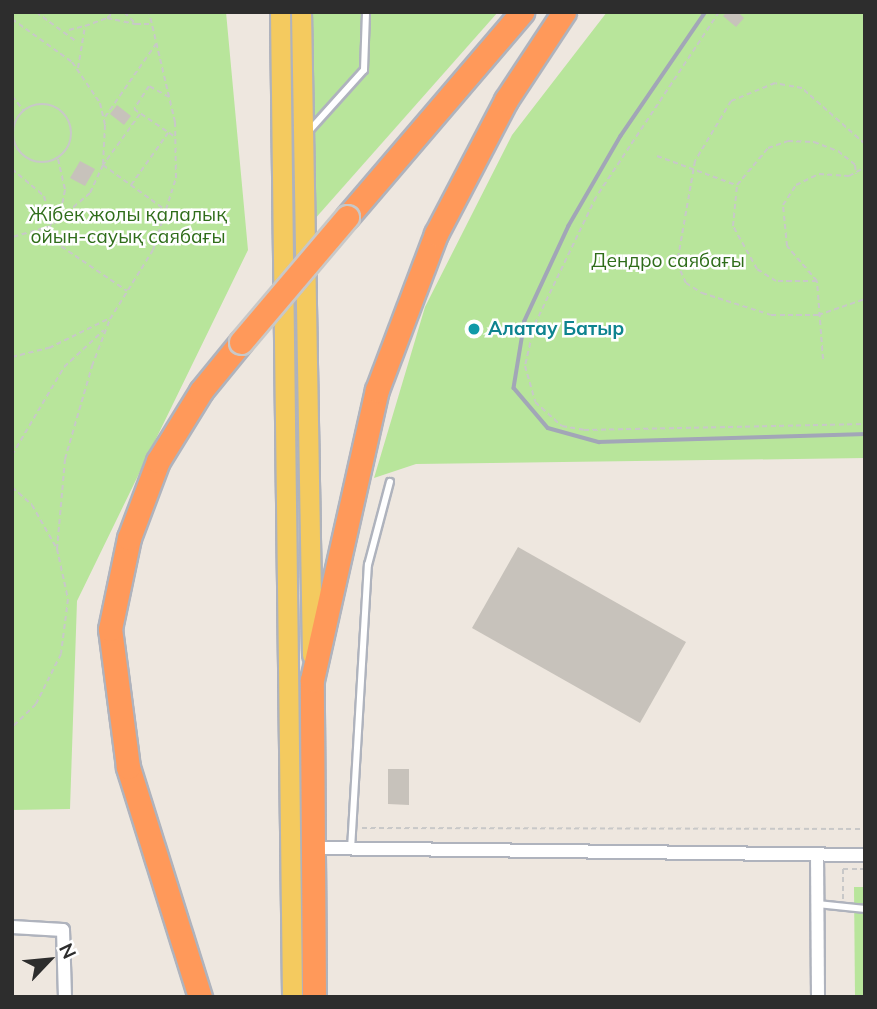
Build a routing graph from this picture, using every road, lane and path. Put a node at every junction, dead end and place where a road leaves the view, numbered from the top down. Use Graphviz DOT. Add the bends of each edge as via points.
graph roads {
  1 [pos="36,12"];
  2 [pos="114,12"];
  3 [pos="124,12"];
  4 [pos="149,12"];
  5 [pos="280,12"];
  6 [pos="301,12"];
  7 [pos="366,12"];
  8 [pos="523,12"];
  9 [pos="564,12"];
  10 [pos="719,12"];
  11 [pos="107,18"];
  12 [pos="12,19"];
  13 [pos="136,24"];
  14 [pos="152,24"];
  15 [pos="85,26"];
  16 [pos="68,30"];
  17 [pos="78,43"];
  18 [pos="157,44"];
  19 [pos="78,69"];
  20 [pos="12,96"];
  21 [pos="170,97"];
  22 [pos="24,111"];
  23 [pos="141,114"];
  24 [pos="104,119"];
  25 [pos="168,132"];
  26 [pos="175,137"];
  27 [pos="303,137"];
  28 [pos="865,144"];
  29 [pos="657,156"];
  30 [pos="58,158"];
  31 [pos="103,165"];
  32 [pos="865,167"];
  33 [pos="12,169"];
  34 [pos="692,171"];
  35 [pos="856,174"];
  36 [pos="737,185"];
  37 [pos="131,186"];
  38 [pos="165,210"];
  39 [pos="58,222"];
  40 [pos="51,226"];
  41 [pos="39,231"];
  42 [pos="12,237"];
  43 [pos="817,281"];
  44 [pos="127,291"];
  45 [pos="865,299"];
  46 [pos="818,315"];
  47 [pos="110,318"];
  48 [pos="106,328"];
  49 [pos="12,357"];
  50 [pos="823,359"];
  51 [pos="865,424"];
  52 [pos="12,455"];
  53 [pos="390,482"];
  54 [pos="12,488"];
  55 [pos="57,549"];
  56 [pos="312,680"];
  57 [pos="12,727"];
  58 [pos="352,828"];
  59 [pos="865,829"];
  60 [pos="313,848"];
  61 [pos="351,849"];
  62 [pos="817,855"];
  63 [pos="865,855"];
  64 [pos="865,869"];
  65 [pos="818,904"];
  66 [pos="842,906"];
  67 [pos="865,909"];
  68 [pos="12,927"];
  69 [pos="65,997"];
  70 [pos="200,997"];
  71 [pos="292,997"];
  72 [pos="314,997"];
  73 [pos="818,997"];
  1 -- 16 [label="path"];
  2 -- 11 [label="path"];
  3 -- 13 [label="path"];
  4 -- 14 [label="path"];
  5 -- 71 [label="main road"];
  6 -- 27 [label="main road"];
  7 -- 27 [label="lane" via="364,70"];
  8 -- 70 [label="highway, bridge" via="201,391 158,461 128,538 110,629 128,767"];
  9 -- 56 [label="highway" via="506,100 436,234 377,390"];
  10 -- 51 [label="path" via="596,197 534,326 525,366 531,392 548,417 584,430"];
  11 -- 13 [label="path"];
  11 -- 15 [label="path"];
  12 -- 19 [label="path"];
  13 -- 14 [label="path"];
  14 -- 18 [label="path"];
  15 -- 16 [label="path"];
  15 -- 17 [label="path"];
  16 -- 17 [label="path"];
  17 -- 19 [label="path"];
  18 -- 21 [label="path"];
  18 -- 24 [label="path"];
  19 -- 24 [label="path"];
  20 -- 22 [label="path"];
  21 -- 23 [label="path" via="149,86 134,109"];
  21 -- 26 [label="path"];
  22 -- 30 [label="path" via="13,132 20,152 38,162"];
  22 -- 30 [label="path" via="46,105 64,115 70,141"];
  23 -- 25 [label="path"];
  23 -- 31 [label="path"];
  24 -- 31 [label="path"];
  25 -- 26 [label="path"];
  25 -- 37 [label="path"];
  26 -- 38 [label="path" via="176,178"];
  27 -- 56 [label="main road"];
  28 -- 34 [label="path" via="817,98 775,83 731,101"];
  29 -- 34 [label="path"];
  30 -- 39 [label="path" via="65,190"];
  31 -- 37 [label="path"];
  31 -- 39 [label="path" via="90,192"];
  32 -- 35 [label="path"];
  33 -- 40 [label="path" via="44,196"];
  34 -- 36 [label="path"];
  34 -- 46 [label="path" via="677,263 686,283 771,315"];
  35 -- 36 [label="path" via="855,165 838,151 814,142 788,141 768,148"];
  35 -- 43 [label="path" via="819,174 796,185 783,205 787,246"];
  36 -- 43 [label="path" via="733,226 757,270 776,281"];
  37 -- 38 [label="path"];
  38 -- 44 [label="path" via="153,250"];
  39 -- 40 [label="path"];
  40 -- 41 [label="path"];
  41 -- 42 [label="path"];
  41 -- 44 [label="path"];
  43 -- 46 [label="path"];
  44 -- 47 [label="path"];
  45 -- 46 [label="path"];
  46 -- 50 [label="path"];
  47 -- 48 [label="path"];
  47 -- 49 [label="path" via="48,348"];
  48 -- 52 [label="path" via="64,367"];
  48 -- 55 [label="path" via="65,459"];
  53 -- 58 [label="lane" via="368,565"];
  54 -- 55 [label="path" via="32,505"];
  55 -- 57 [label="path" via="68,599 61,654 36,704"];
  56 -- 60 [label="highway"];
  58 -- 59 [label="path"];
  58 -- 61 [label="lane"];
  60 -- 61 [label="street"];
  60 -- 72 [label="highway"];
  61 -- 62 [label="street"];
  62 -- 63 [label="street"];
  62 -- 65 [label="street"];
  64 -- 66 [label="path" via="843,869"];
  65 -- 66 [label="lane"];
  65 -- 73 [label="street"];
  66 -- 67 [label="lane"];
  68 -- 69 [label="street" via="63,930"];
}
